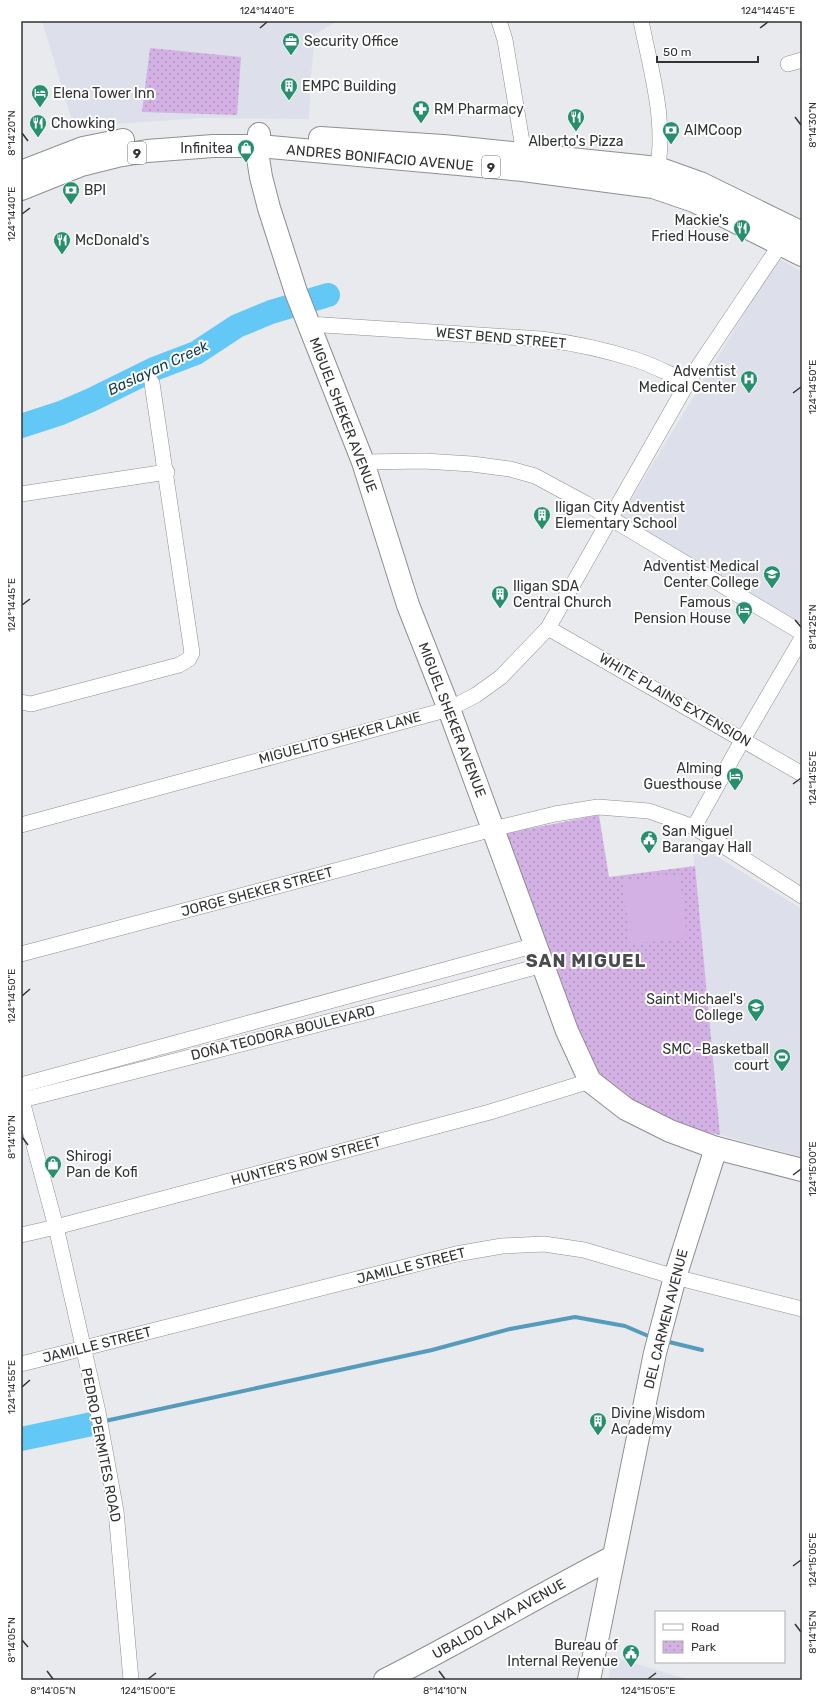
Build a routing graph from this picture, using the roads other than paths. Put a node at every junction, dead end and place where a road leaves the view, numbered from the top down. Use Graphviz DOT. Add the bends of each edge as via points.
graph roads {
  1 [pos="499,21"];
  2 [pos="641,21"];
  3 [pos="259,140"];
  4 [pos="524,154"];
  5 [pos="21,172"];
  6 [pos="656,177"];
  7 [pos="21,190"];
  8 [pos="802,233"];
  9 [pos="780,245"];
  10 [pos="802,255"];
  11 [pos="302,308"];
  12 [pos="688,382"];
  13 [pos="152,383"];
  14 [pos="363,462"];
  15 [pos="167,472"];
  16 [pos="21,494"];
  17 [pos="610,518"];
  18 [pos="548,628"];
  19 [pos="802,633"];
  20 [pos="802,638"];
  21 [pos="21,702"];
  22 [pos="449,709"];
  23 [pos="743,738"];
  24 [pos="802,774"];
  25 [pos="21,825"];
  26 [pos="694,827"];
  27 [pos="493,829"];
  28 [pos="802,896"];
  29 [pos="21,954"];
  30 [pos="539,955"];
  31 [pos="590,1081"];
  32 [pos="21,1094"];
  33 [pos="716,1148"];
  34 [pos="802,1170"];
  35 [pos="56,1227"];
  36 [pos="21,1235"];
  37 [pos="675,1277"];
  38 [pos="802,1310"];
  39 [pos="83,1349"];
  40 [pos="21,1364"];
  41 [pos="613,1558"];
  42 [pos="131,1680"];
  43 [pos="385,1680"];
  44 [pos="589,1680"];
  1 -- 4 [label="street" via="505,40"];
  2 -- 6 [label="street" via="660,129"];
  3 -- 4 [label="main road, ANDRES BONIFACIO AVENUE / 9" via="443,146"];
  3 -- 5 [label="main road, ANDRES BONIFACIO AVENUE / 9" via="190,134 111,142 83,148"];
  3 -- 6 [label="main road, ANDRES BONIFACIO AVENUE / 9" via="523,170"];
  3 -- 7 [label="main road, ANDRES BONIFACIO AVENUE / 9" via="117,156 81,165"];
  3 -- 11 [label="main road, MIGUEL SHEKER AVENUE" via="258,158 269,208"];
  4 -- 6 [label="main road, ANDRES BONIFACIO AVENUE / 9"];
  6 -- 8 [label="main road, ANDRES BONIFACIO AVENUE / 9" via="700,183"];
  6 -- 9 [label="main road, ANDRES BONIFACIO AVENUE / 9" via="694,201"];
  9 -- 10 [label="main road, ANDRES BONIFACIO AVENUE / 9"];
  9 -- 12 [label="street, MIGUELITO SHEKER LANE"];
  11 -- 12 [label="street, WEST BEND STREET" via="599,349 638,361"];
  11 -- 14 [label="main road, MIGUEL SHEKER AVENUE"];
  12 -- 17 [label="street, MIGUELITO SHEKER LANE"];
  13 -- 15 [label="street"];
  14 -- 17 [label="street" via="424,461 510,469 535,476"];
  14 -- 22 [label="main road, MIGUEL SHEKER AVENUE" via="408,605"];
  15 -- 16 [label="street"];
  15 -- 21 [label="street" via="192,653 189,658 179,665 31,704"];
  17 -- 18 [label="street, MIGUELITO SHEKER LANE"];
  17 -- 19 [label="street"];
  18 -- 22 [label="street, MIGUELITO SHEKER LANE" via="501,677 476,695"];
  18 -- 23 [label="street, WHITE PLAINS EXTENSION"];
  20 -- 23 [label="street"];
  22 -- 25 [label="street, MIGUELITO SHEKER LANE"];
  22 -- 27 [label="main road, MIGUEL SHEKER AVENUE"];
  23 -- 24 [label="street, WHITE PLAINS EXTENSION"];
  23 -- 26 [label="street"];
  26 -- 27 [label="street, JORGE SHEKER STREET" via="649,811 598,806"];
  26 -- 28 [label="street, JORGE SHEKER STREET"];
  27 -- 29 [label="street, JORGE SHEKER STREET"];
  27 -- 30 [label="main road, MIGUEL SHEKER AVENUE"];
  30 -- 31 [label="main road, MIGUEL SHEKER AVENUE" via="567,1031"];
  30 -- 32 [label="street, DOÑA TEODORA BOULEVARD"];
  30 -- 32 [label="street, DOÑA TEODORA BOULEVARD" via="429,996"];
  31 -- 33 [label="main road, MIGUEL SHEKER AVENUE" via="626,1109"];
  31 -- 35 [label="street, HUNTER'S ROW STREET" via="490,1112"];
  32 -- 35 [label="street, PEDRO PERMITES ROAD"];
  33 -- 34 [label="main road, MIGUEL SHEKER AVENUE"];
  33 -- 37 [label="main road, DEL CARMEN AVENUE"];
  35 -- 36 [label="street, HUNTER'S ROW STREET"];
  35 -- 39 [label="street, PEDRO PERMITES ROAD"];
  37 -- 38 [label="street, JAMILLE STREET"];
  37 -- 39 [label="street, JAMILLE STREET" via="584,1250 544,1244 502,1246 456,1254"];
  37 -- 41 [label="main road, DEL CARMEN AVENUE" via="658,1343"];
  39 -- 40 [label="street, JAMILLE STREET"];
  39 -- 42 [label="street, PEDRO PERMITES ROAD" via="98,1412 116,1512"];
  41 -- 43 [label="main road, UBALDO LAYA AVENUE"];
  41 -- 44 [label="main road, DEL CARMEN AVENUE"];
}
